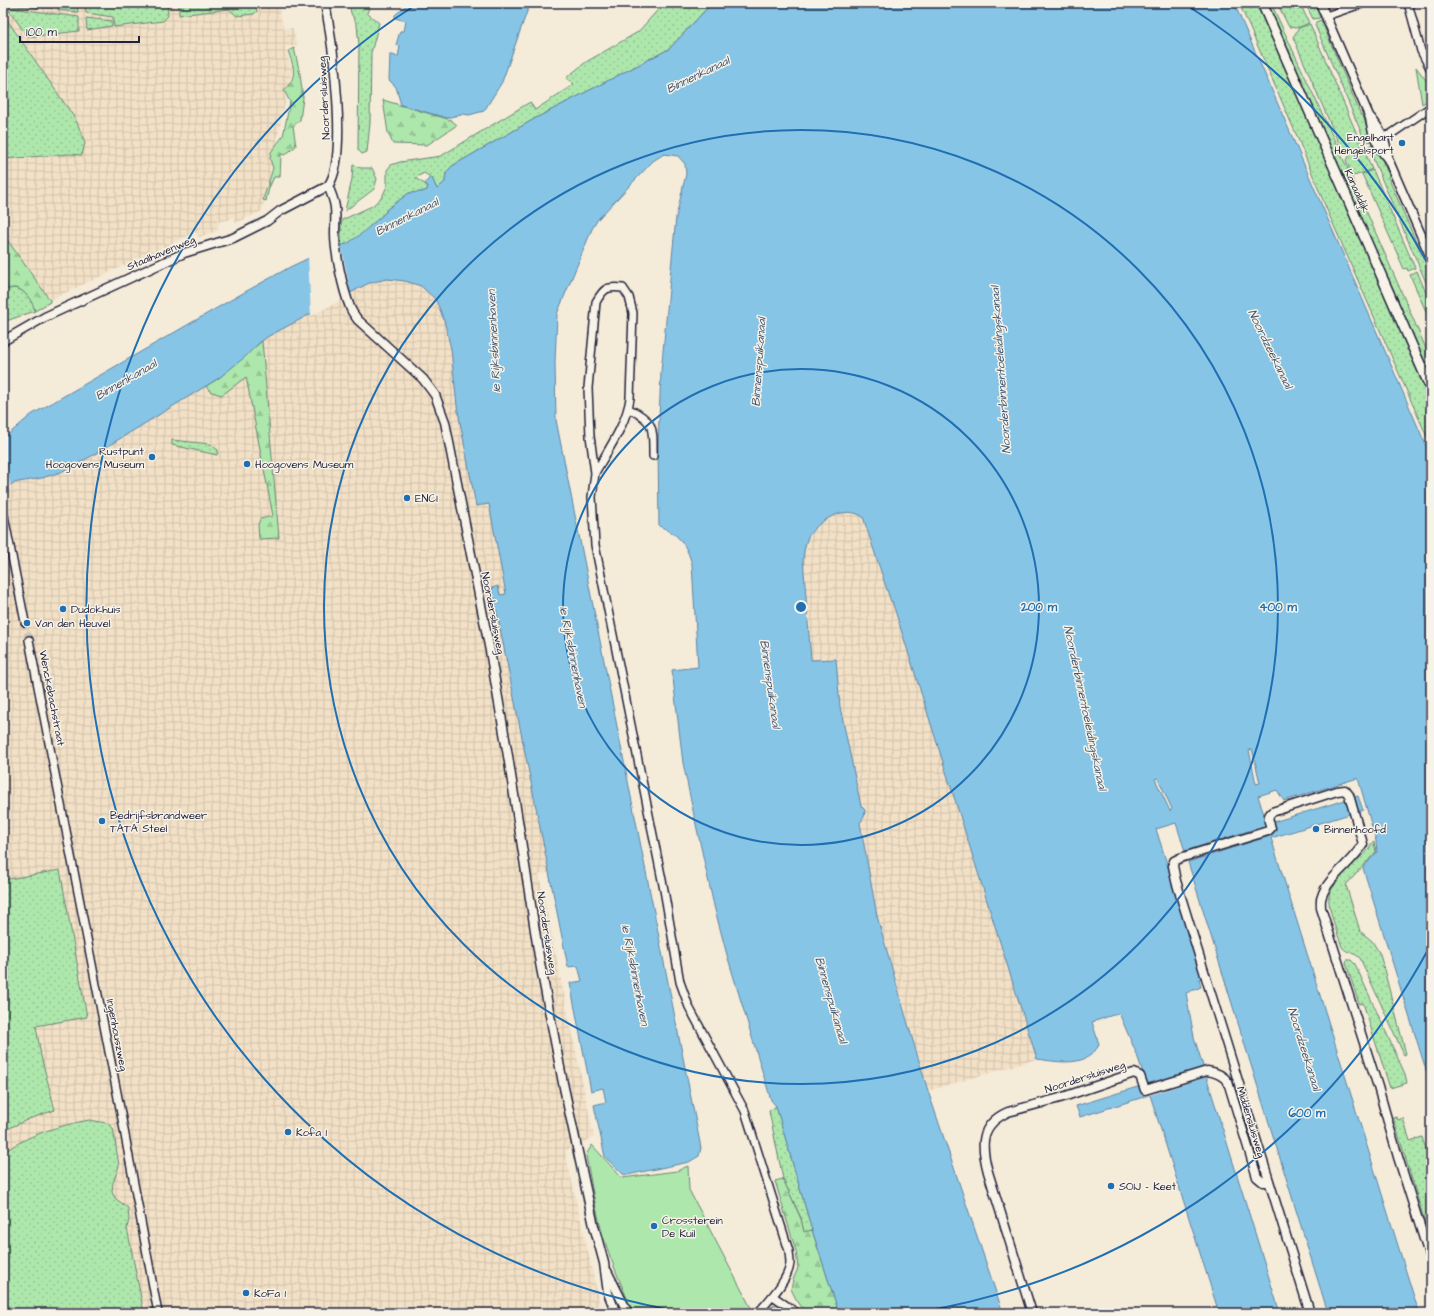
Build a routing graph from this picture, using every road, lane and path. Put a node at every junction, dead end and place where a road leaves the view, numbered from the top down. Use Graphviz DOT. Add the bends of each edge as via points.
graph roads {
  1 [pos="325,3"];
  2 [pos="1262,3"];
  3 [pos="1320,3"];
  4 [pos="1364,3"];
  5 [pos="1408,3"];
  6 [pos="1326,16"];
  7 [pos="1431,70"];
  8 [pos="1431,107"];
  9 [pos="1370,118"];
  10 [pos="1383,138"];
  11 [pos="1388,159"];
  12 [pos="328,186"];
  13 [pos="1431,258"];
  14 [pos="3,341"];
  15 [pos="1431,389"];
  16 [pos="629,409"];
  17 [pos="653,456"];
  18 [pos="595,472"];
  19 [pos="3,511"];
  20 [pos="25,622"];
  21 [pos="29,640"];
  22 [pos="53,761"];
  23 [pos="1207,1070"];
  24 [pos="1269,1182"];
  25 [pos="1431,1261"];
  26 [pos="604,1263"];
  27 [pos="773,1296"];
  28 [pos="158,1313"];
  29 [pos="616,1313"];
  30 [pos="628,1313"];
  31 [pos="758,1313"];
  32 [pos="797,1313"];
  33 [pos="1032,1313"];
  34 [pos="1310,1313"];
  1 -- 12 [label="street, Noordersluisweg" via="338,102 337,158 335,172"];
  2 -- 15 [label="main road, Kanaaldijk"];
  3 -- 6 [label="street"];
  4 -- 6 [label="street"];
  5 -- 7 [label="street" via="1421,51"];
  6 -- 9 [label="street"];
  8 -- 10 [label="street"];
  9 -- 10 [label="street"];
  9 -- 11 [label="street" via="1376,140"];
  10 -- 11 [label="street"];
  11 -- 13 [label="street"];
  12 -- 14 [label="street, Staalhavenweg" via="233,238 184,253 44,317"];
  12 -- 26 [label="street, Noordersluisweg" via="336,209 335,234 342,280 350,308 358,320 423,379 435,395 445,422 504,734 543,978 563,1083"];
  16 -- 17 [label="street" via="642,415 652,426"];
  16 -- 18 [label="street"];
  16 -- 18 [label="street" via="633,313 629,297 623,288 611,286 603,290 596,302 588,388"];
  18 -- 27 [label="street" via="592,496 595,545 663,882 680,982 689,1007 745,1111 789,1251 790,1264 787,1275"];
  19 -- 20 [label="street"];
  21 -- 22 [label="street, Wenckebachstraat"];
  22 -- 28 [label="street, Ingenhouszweg"];
  23 -- 24 [label="street, Middensluisweg" via="1228,1082 1257,1177 1263,1182"];
  23 -- 33 [label="street, Noordersluisweg" via="1145,1090 1140,1076 1134,1073 1060,1098 1008,1112 997,1118 988,1128 983,1147 985,1160"];
  24 -- 25 [label="street" via="1173,866 1174,861 1268,831 1271,828 1269,814 1277,810 1345,790 1349,795 1363,844 1325,889 1321,897 1322,908"];
  24 -- 34 [label="street"];
  26 -- 29 [label="street, Noordersluisweg" via="608,1293"];
  26 -- 30 [label="street, Noordersluisweg"];
  27 -- 31 [label="street"];
  27 -- 32 [label="street"];
}
